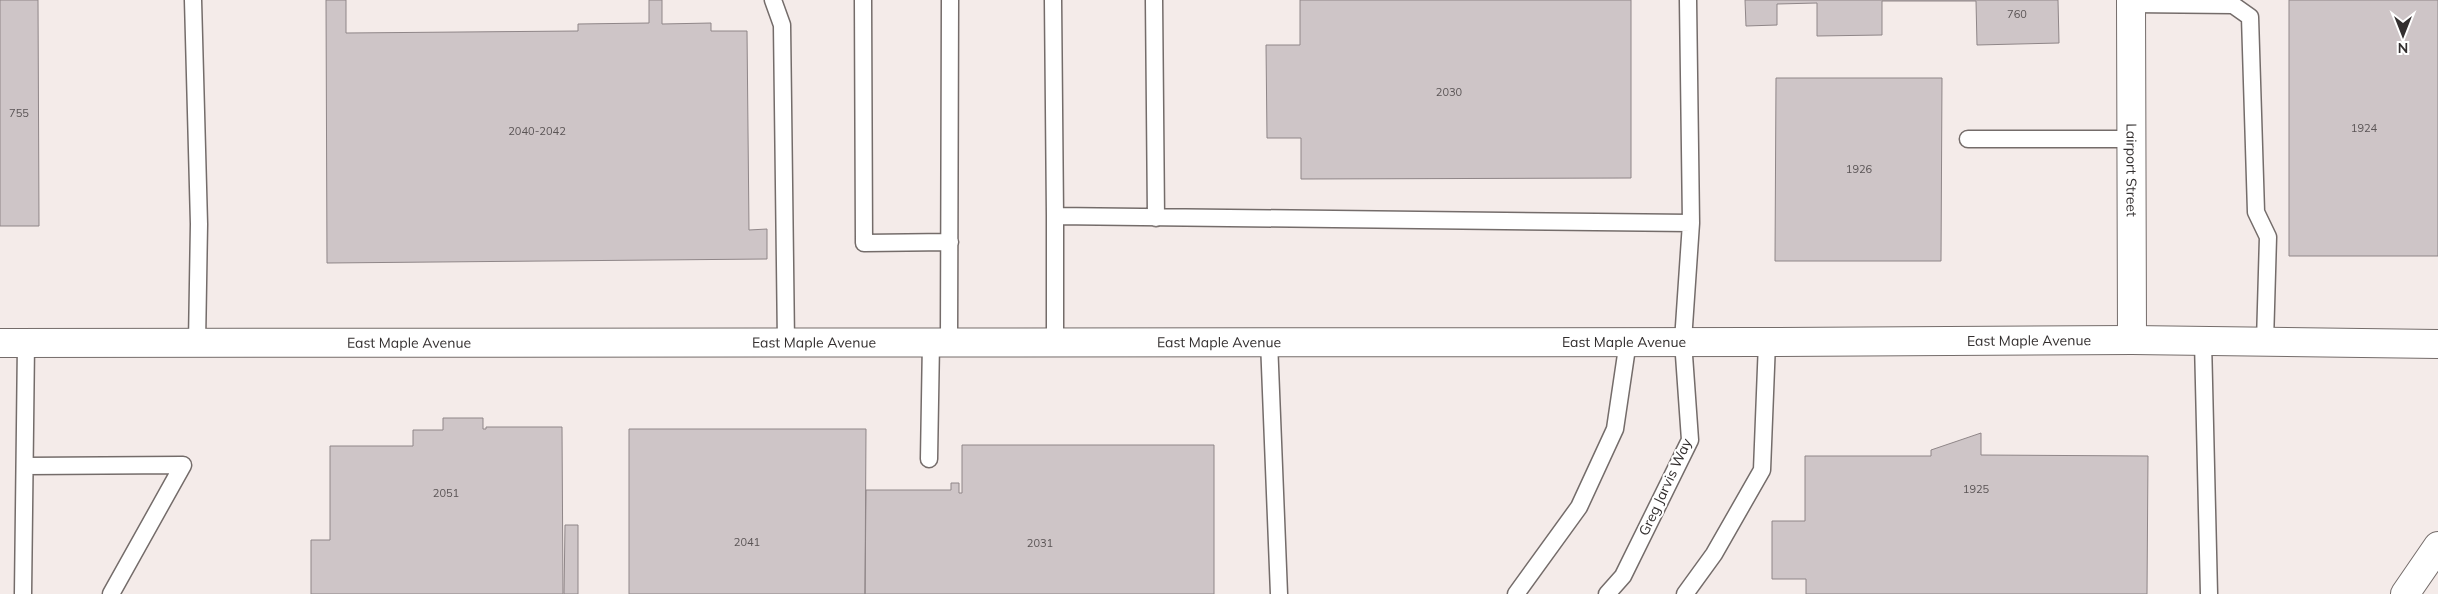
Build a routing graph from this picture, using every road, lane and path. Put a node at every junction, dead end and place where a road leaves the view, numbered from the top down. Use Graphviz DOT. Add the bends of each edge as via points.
graph roads {
  1 [pos="193,0"];
  2 [pos="773,0"];
  3 [pos="863,0"];
  4 [pos="950,0"];
  5 [pos="1053,0"];
  6 [pos="1154,0"];
  7 [pos="1688,0"];
  8 [pos="2131,2"];
  9 [pos="1968,139"];
  10 [pos="2132,139"];
  11 [pos="1055,216"];
  12 [pos="1156,218"];
  13 [pos="1691,223"];
  14 [pos="950,242"];
  15 [pos="2132,340"];
  16 [pos="1628,341"];
  17 [pos="1683,341"];
  18 [pos="2203,341"];
  19 [pos="940,342"];
  20 [pos="1055,342"];
  21 [pos="1269,342"];
  22 [pos="1767,342"];
  23 [pos="2265,342"];
  24 [pos="13,343"];
  25 [pos="197,343"];
  26 [pos="786,343"];
  27 [pos="2438,344"];
  28 [pos="929,459"];
  29 [pos="25,466"];
  30 [pos="2438,546"];
  31 [pos="23,594"];
  32 [pos="110,594"];
  33 [pos="1279,594"];
  34 [pos="1516,594"];
  35 [pos="1607,594"];
  36 [pos="1685,594"];
  37 [pos="2209,594"];
  38 [pos="2405,594"];
  1 -- 25 [label="lane" via="199,224"];
  2 -- 26 [label="lane" via="782,25"];
  3 -- 14 [label="lane" via="864,243"];
  4 -- 14 [label="lane"];
  5 -- 11 [label="lane"];
  6 -- 12 [label="lane"];
  7 -- 13 [label="lane, Greg Jarvis Way"];
  8 -- 10 [label="street, Lairport Street"];
  8 -- 23 [label="lane" via="2233,5 2250,18 2256,212 2268,237"];
  9 -- 10 [label="lane"];
  10 -- 15 [label="street, Lairport Street"];
  11 -- 12 [label="lane"];
  11 -- 20 [label="lane"];
  12 -- 13 [label="lane"];
  13 -- 17 [label="lane, Greg Jarvis Way"];
  14 -- 19 [label="lane"];
  15 -- 18 [label="street, East Maple Avenue"];
  15 -- 22 [label="street, East Maple Avenue"];
  16 -- 17 [label="street, East Maple Avenue"];
  16 -- 21 [label="street, East Maple Avenue"];
  16 -- 34 [label="lane" via="1616,429 1579,507"];
  17 -- 22 [label="street, East Maple Avenue"];
  17 -- 35 [label="lane, Greg Jarvis Way" via="1690,440 1623,576"];
  18 -- 23 [label="street, East Maple Avenue"];
  18 -- 37 [label="lane"];
  19 -- 20 [label="street, East Maple Avenue"];
  19 -- 26 [label="street, East Maple Avenue"];
  19 -- 28 [label="lane"];
  20 -- 21 [label="street, East Maple Avenue"];
  21 -- 33 [label="lane"];
  22 -- 36 [label="lane" via="1762,470 1714,554"];
  23 -- 27 [label="street, East Maple Avenue"];
  24 -- 25 [label="street, East Maple Avenue"];
  24 -- 29 [label="lane"];
  25 -- 26 [label="street, East Maple Avenue"];
  29 -- 31 [label="lane"];
  29 -- 32 [label="lane" via="183,465"];
  30 -- 38 [label="street"];
}
